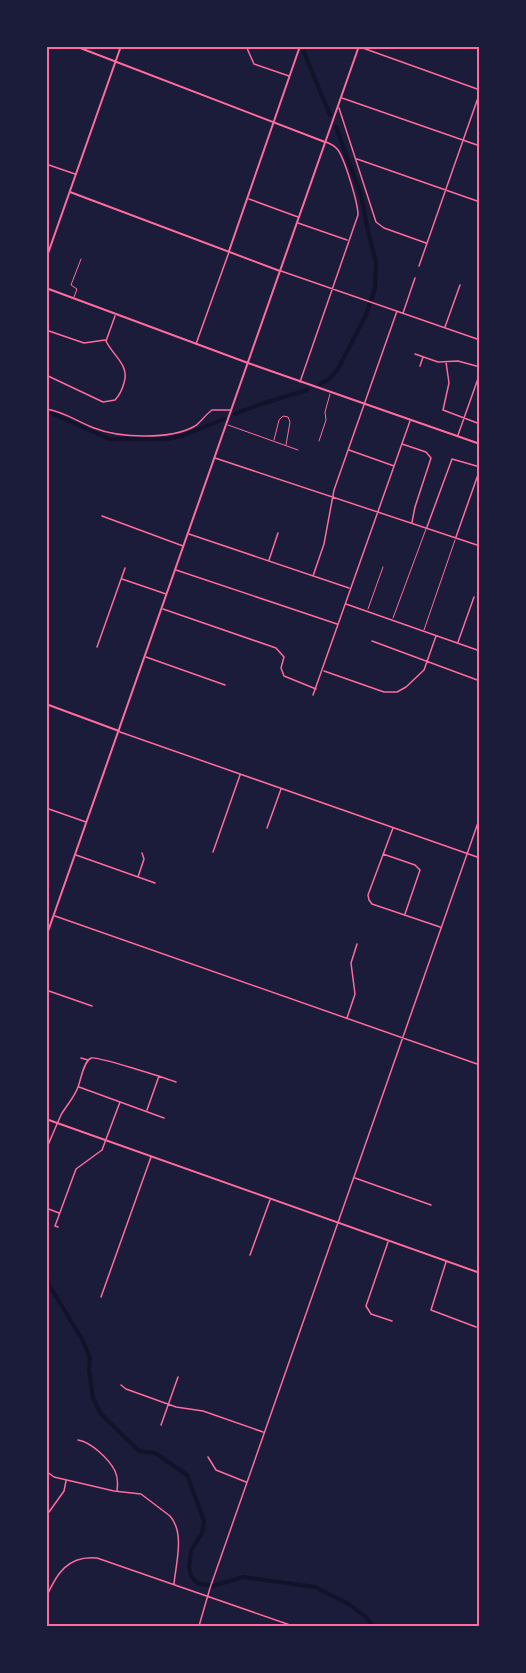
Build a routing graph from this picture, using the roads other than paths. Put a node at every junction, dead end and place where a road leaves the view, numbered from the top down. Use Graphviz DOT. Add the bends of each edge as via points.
graph roads {
  1 [pos="75,46"];
  2 [pos="121,46"];
  3 [pos="246,46"];
  4 [pos="300,46"];
  5 [pos="360,46"];
  6 [pos="116,62"];
  7 [pos="290,77"];
  8 [pos="480,91"];
  9 [pos="341,98"];
  10 [pos="338,106"];
  11 [pos="275,121"];
  12 [pos="463,140"];
  13 [pos="325,142"];
  14 [pos="480,146"];
  15 [pos="356,159"];
  16 [pos="46,164"];
  17 [pos="76,174"];
  18 [pos="446,190"];
  19 [pos="70,192"];
  20 [pos="247,199"];
  21 [pos="480,202"];
  22 [pos="299,217"];
  23 [pos="297,223"];
  24 [pos="349,241"];
  25 [pos="427,243"];
  26 [pos="229,251"];
  27 [pos="46,259"];
  28 [pos="81,259"];
  29 [pos="419,266"];
  30 [pos="280,271"];
  31 [pos="415,278"];
  32 [pos="460,285"];
  33 [pos="46,288"];
  34 [pos="332,289"];
  35 [pos="74,298"];
  36 [pos="397,311"];
  37 [pos="116,314"];
  38 [pos="403,314"];
  39 [pos="444,328"];
  40 [pos="46,330"];
  41 [pos="106,340"];
  42 [pos="480,340"];
  43 [pos="196,344"];
  44 [pos="415,354"];
  45 [pos="423,357"];
  46 [pos="446,362"];
  47 [pos="248,363"];
  48 [pos="420,366"];
  49 [pos="480,368"];
  50 [pos="480,373"];
  51 [pos="46,375"];
  52 [pos="300,382"];
  53 [pos="330,392"];
  54 [pos="364,404"];
  55 [pos="46,409"];
  56 [pos="231,410"];
  57 [pos="464,418"];
  58 [pos="410,420"];
  59 [pos="226,424"];
  60 [pos="480,424"];
  61 [pos="458,436"];
  62 [pos="274,441"];
  63 [pos="319,441"];
  64 [pos="402,443"];
  65 [pos="480,444"];
  66 [pos="286,446"];
  67 [pos="297,450"];
  68 [pos="348,450"];
  69 [pos="215,458"];
  70 [pos="394,466"];
  71 [pos="480,468"];
  72 [pos="332,496"];
  73 [pos="378,511"];
  74 [pos="102,516"];
  75 [pos="412,523"];
  76 [pos="427,528"];
  77 [pos="278,533"];
  78 [pos="188,534"];
  79 [pos="456,538"];
  80 [pos="480,546"];
  81 [pos="183,547"];
  82 [pos="269,561"];
  83 [pos="383,567"];
  84 [pos="125,568"];
  85 [pos="175,570"];
  86 [pos="313,576"];
  87 [pos="122,579"];
  88 [pos="351,588"];
  89 [pos="167,594"];
  90 [pos="474,597"];
  91 [pos="346,603"];
  92 [pos="162,609"];
  93 [pos="368,611"];
  94 [pos="392,620"];
  95 [pos="338,624"];
  96 [pos="423,631"];
  97 [pos="436,636"];
  98 [pos="372,641"];
  99 [pos="458,643"];
  100 [pos="97,646"];
  101 [pos="480,651"];
  102 [pos="145,657"];
  103 [pos="427,663"];
  104 [pos="322,670"];
  105 [pos="480,681"];
  106 [pos="225,686"];
  107 [pos="316,689"];
  108 [pos="313,695"];
  109 [pos="46,704"];
  110 [pos="119,731"];
  111 [pos="240,774"];
  112 [pos="281,788"];
  113 [pos="46,808"];
  114 [pos="480,818"];
  115 [pos="87,823"];
  116 [pos="393,827"];
  117 [pos="267,828"];
  118 [pos="213,852"];
  119 [pos="142,853"];
  120 [pos="467,853"];
  121 [pos="383,854"];
  122 [pos="75,855"];
  123 [pos="480,858"];
  124 [pos="138,878"];
  125 [pos="155,883"];
  126 [pos="405,915"];
  127 [pos="54,916"];
  128 [pos="441,927"];
  129 [pos="47,935"];
  130 [pos="357,944"];
  131 [pos="46,990"];
  132 [pos="92,1006"];
  133 [pos="347,1019"];
  134 [pos="402,1038"];
  135 [pos="81,1058"];
  136 [pos="89,1059"];
  137 [pos="480,1065"];
  138 [pos="159,1076"];
  139 [pos="176,1082"];
  140 [pos="78,1087"];
  141 [pos="120,1102"];
  142 [pos="147,1111"];
  143 [pos="164,1118"];
  144 [pos="46,1119"];
  145 [pos="58,1124"];
  146 [pos="107,1141"];
  147 [pos="46,1150"];
  148 [pos="151,1156"];
  149 [pos="354,1178"];
  150 [pos="270,1199"];
  151 [pos="431,1205"];
  152 [pos="46,1208"];
  153 [pos="59,1213"];
  154 [pos="338,1223"];
  155 [pos="58,1227"];
  156 [pos="389,1241"];
  157 [pos="250,1255"];
  158 [pos="446,1261"];
  159 [pos="480,1273"];
  160 [pos="101,1297"];
  161 [pos="392,1321"];
  162 [pos="476,1327"];
  163 [pos="178,1377"];
  164 [pos="121,1385"];
  165 [pos="168,1404"];
  166 [pos="161,1425"];
  167 [pos="264,1432"];
  168 [pos="78,1440"];
  169 [pos="208,1457"];
  170 [pos="46,1471"];
  171 [pos="66,1480"];
  172 [pos="247,1482"];
  173 [pos="117,1491"];
  174 [pos="49,1512"];
  175 [pos="174,1584"];
  176 [pos="207,1596"];
  177 [pos="47,1597"];
  178 [pos="198,1626"];
  179 [pos="293,1626"];
  1 -- 6 [label="main road"];
  2 -- 6 [label="main road"];
  3 -- 7 [label="street" via="254,64"];
  4 -- 7 [label="main road"];
  5 -- 8 [label="street"];
  5 -- 9 [label="main road"];
  6 -- 11 [label="main road"];
  6 -- 17 [label="main road"];
  7 -- 11 [label="main road"];
  8 -- 12 [label="street"];
  9 -- 10 [label="main road"];
  9 -- 12 [label="street"];
  10 -- 13 [label="main road"];
  10 -- 15 [label="street"];
  11 -- 13 [label="main road"];
  11 -- 20 [label="main road"];
  12 -- 14 [label="street"];
  12 -- 18 [label="street"];
  13 -- 22 [label="main road"];
  13 -- 24 [label="street" via="339,151 356,200 358,215"];
  15 -- 18 [label="street"];
  15 -- 25 [label="street" via="379,225"];
  16 -- 17 [label="street"];
  17 -- 19 [label="main road"];
  18 -- 21 [label="street"];
  18 -- 25 [label="street"];
  19 -- 26 [label="main road"];
  19 -- 27 [label="main road"];
  20 -- 22 [label="street"];
  20 -- 26 [label="main road"];
  22 -- 23 [label="main road"];
  23 -- 24 [label="street"];
  23 -- 30 [label="main road"];
  24 -- 34 [label="street"];
  25 -- 29 [label="street"];
  26 -- 30 [label="main road"];
  26 -- 43 [label="street"];
  28 -- 35 [label="lane" via="71,285 77,290"];
  30 -- 34 [label="street"];
  30 -- 47 [label="main road"];
  31 -- 38 [label="street"];
  32 -- 39 [label="street"];
  33 -- 35 [label="main road"];
  34 -- 36 [label="street"];
  34 -- 52 [label="street"];
  35 -- 37 [label="main road"];
  36 -- 38 [label="street"];
  36 -- 54 [label="street"];
  37 -- 41 [label="street"];
  37 -- 43 [label="main road"];
  38 -- 39 [label="street"];
  39 -- 42 [label="street"];
  40 -- 41 [label="street" via="84,343"];
  41 -- 51 [label="street" via="126,373 121,393 112,402 100,401"];
  43 -- 47 [label="main road"];
  44 -- 45 [label="street"];
  45 -- 46 [label="street"];
  45 -- 48 [label="street"];
  46 -- 49 [label="street" via="458,361"];
  46 -- 57 [label="street" via="449,383 443,410"];
  47 -- 52 [label="main road"];
  47 -- 56 [label="main road"];
  50 -- 57 [label="street"];
  52 -- 53 [label="main road"];
  53 -- 54 [label="main road"];
  53 -- 63 [label="lane"];
  54 -- 58 [label="main road"];
  54 -- 68 [label="street"];
  55 -- 56 [label="street" via="112,434 132,435 178,432 195,426 212,410"];
  56 -- 59 [label="main road"];
  57 -- 60 [label="street"];
  57 -- 61 [label="street"];
  58 -- 61 [label="main road"];
  58 -- 64 [label="street"];
  59 -- 62 [label="lane"];
  59 -- 69 [label="main road"];
  61 -- 65 [label="main road"];
  62 -- 66 [label="lane"];
  62 -- 66 [label="lane" via="279,420 285,416 290,422"];
  64 -- 70 [label="street"];
  64 -- 75 [label="street" via="426,452 431,461"];
  66 -- 67 [label="lane"];
  68 -- 70 [label="street"];
  68 -- 72 [label="street"];
  69 -- 72 [label="street"];
  69 -- 78 [label="main road"];
  70 -- 73 [label="street"];
  71 -- 76 [label="street" via="452,459"];
  71 -- 79 [label="street"];
  72 -- 73 [label="street"];
  72 -- 86 [label="street"];
  73 -- 75 [label="street"];
  73 -- 88 [label="street"];
  74 -- 81 [label="street"];
  75 -- 76 [label="street"];
  76 -- 79 [label="street"];
  76 -- 94 [label="lane"];
  77 -- 82 [label="street"];
  78 -- 81 [label="main road"];
  78 -- 82 [label="street"];
  79 -- 80 [label="street"];
  79 -- 96 [label="lane"];
  81 -- 85 [label="main road"];
  82 -- 86 [label="street"];
  83 -- 93 [label="lane"];
  84 -- 87 [label="street"];
  85 -- 89 [label="main road"];
  85 -- 95 [label="street"];
  86 -- 88 [label="street"];
  87 -- 89 [label="street"];
  87 -- 100 [label="street"];
  88 -- 91 [label="street"];
  89 -- 92 [label="main road"];
  90 -- 99 [label="street"];
  91 -- 93 [label="street"];
  91 -- 95 [label="street"];
  92 -- 102 [label="main road"];
  92 -- 107 [label="street" via="276,648 284,657 282,674 288,680"];
  93 -- 94 [label="street"];
  94 -- 96 [label="street"];
  95 -- 104 [label="street"];
  96 -- 97 [label="street"];
  97 -- 99 [label="street"];
  97 -- 103 [label="street"];
  98 -- 103 [label="street"];
  99 -- 101 [label="street"];
  102 -- 106 [label="street"];
  102 -- 110 [label="main road"];
  103 -- 104 [label="street" via="414,681 391,693"];
  103 -- 105 [label="street"];
  104 -- 107 [label="street"];
  107 -- 108 [label="street"];
  109 -- 110 [label="main road"];
  110 -- 111 [label="street"];
  110 -- 115 [label="main road"];
  111 -- 112 [label="street"];
  111 -- 118 [label="street"];
  112 -- 116 [label="street"];
  112 -- 117 [label="street"];
  113 -- 115 [label="street"];
  114 -- 120 [label="street"];
  115 -- 122 [label="main road"];
  116 -- 120 [label="street"];
  116 -- 121 [label="street"];
  119 -- 124 [label="street"];
  120 -- 123 [label="street"];
  120 -- 128 [label="street"];
  121 -- 126 [label="street" via="419,868"];
  121 -- 126 [label="street" via="369,900"];
  122 -- 124 [label="street"];
  122 -- 127 [label="main road"];
  124 -- 125 [label="street"];
  126 -- 128 [label="street"];
  127 -- 129 [label="main road"];
  127 -- 133 [label="street"];
  128 -- 134 [label="street"];
  130 -- 133 [label="street" via="351,963 355,994"];
  131 -- 132 [label="street"];
  133 -- 134 [label="street"];
  134 -- 137 [label="street"];
  134 -- 149 [label="street"];
  135 -- 136 [label="street"];
  136 -- 138 [label="street"];
  136 -- 140 [label="street"];
  138 -- 139 [label="street"];
  138 -- 142 [label="street"];
  140 -- 141 [label="street"];
  140 -- 145 [label="street"];
  141 -- 142 [label="street"];
  141 -- 146 [label="street"];
  142 -- 143 [label="street"];
  144 -- 145 [label="main road"];
  145 -- 146 [label="main road"];
  145 -- 147 [label="street"];
  146 -- 148 [label="main road"];
  146 -- 153 [label="street" via="99,1154 76,1169"];
  148 -- 150 [label="main road"];
  148 -- 160 [label="street"];
  149 -- 151 [label="street"];
  149 -- 154 [label="street"];
  150 -- 154 [label="main road"];
  150 -- 157 [label="street"];
  152 -- 153 [label="street"];
  153 -- 155 [label="street" via="55,1226"];
  154 -- 156 [label="main road"];
  154 -- 167 [label="street"];
  156 -- 158 [label="main road"];
  156 -- 161 [label="street" via="366,1306 370,1314"];
  158 -- 159 [label="main road"];
  158 -- 162 [label="street" via="431,1310"];
  163 -- 165 [label="street"];
  164 -- 165 [label="street"];
  165 -- 166 [label="street"];
  165 -- 167 [label="street" via="198,1409"];
  167 -- 172 [label="street"];
  168 -- 173 [label="street" via="86,1441 110,1463 117,1477"];
  169 -- 172 [label="street" via="216,1470"];
  170 -- 171 [label="street"];
  171 -- 173 [label="street"];
  171 -- 174 [label="street" via="64,1491"];
  172 -- 176 [label="street"];
  173 -- 175 [label="street" via="146,1496 173,1520 178,1541"];
  175 -- 176 [label="street"];
  175 -- 177 [label="street" via="106,1560 85,1558 71,1562 59,1573"];
  176 -- 178 [label="street"];
  176 -- 179 [label="street"];
}
